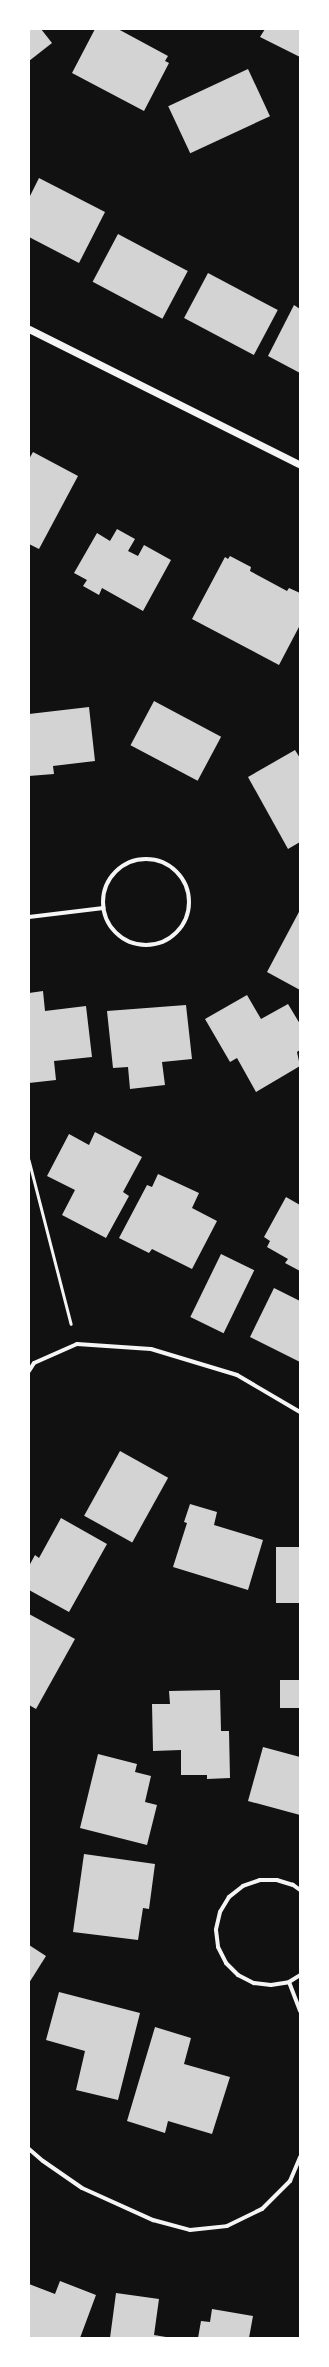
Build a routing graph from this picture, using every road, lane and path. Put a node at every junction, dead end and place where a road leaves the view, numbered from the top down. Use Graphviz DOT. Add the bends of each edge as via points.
graph roads {
  1 [pos="29,329"];
  2 [pos="300,465"];
  3 [pos="103,908"];
  4 [pos="29,917"];
  5 [pos="29,1160"];
  6 [pos="77,1344"];
  7 [pos="29,1371"];
  8 [pos="300,1412"];
  9 [pos="300,1890"];
  10 [pos="300,1975"];
  11 [pos="289,1982"];
  12 [pos="300,2011"];
  13 [pos="29,2149"];
  14 [pos="300,2157"];
  1 -- 2 [label="street"];
  3 -- 3 [label="street" via="107,923 117,935 144,946 159,944 172,937 183,925 189,897 186,884 172,868 154,859 140,858 121,866 107,881 102,894"];
  3 -- 4 [label="street"];
  5 -- 6 [label="path"];
  6 -- 7 [label="street" via="34,1363"];
  6 -- 8 [label="street" via="151,1348 237,1375"];
  9 -- 11 [label="street" via="277,1880 260,1880 243,1886 230,1897 220,1912 216,1930 218,1947 226,1963 238,1975 254,1983 272,1985"];
  10 -- 11 [label="street"];
  11 -- 12 [label="street"];
  13 -- 14 [label="street" via="82,2188 153,2220 190,2230 226,2226 262,2209 290,2181"];
}
